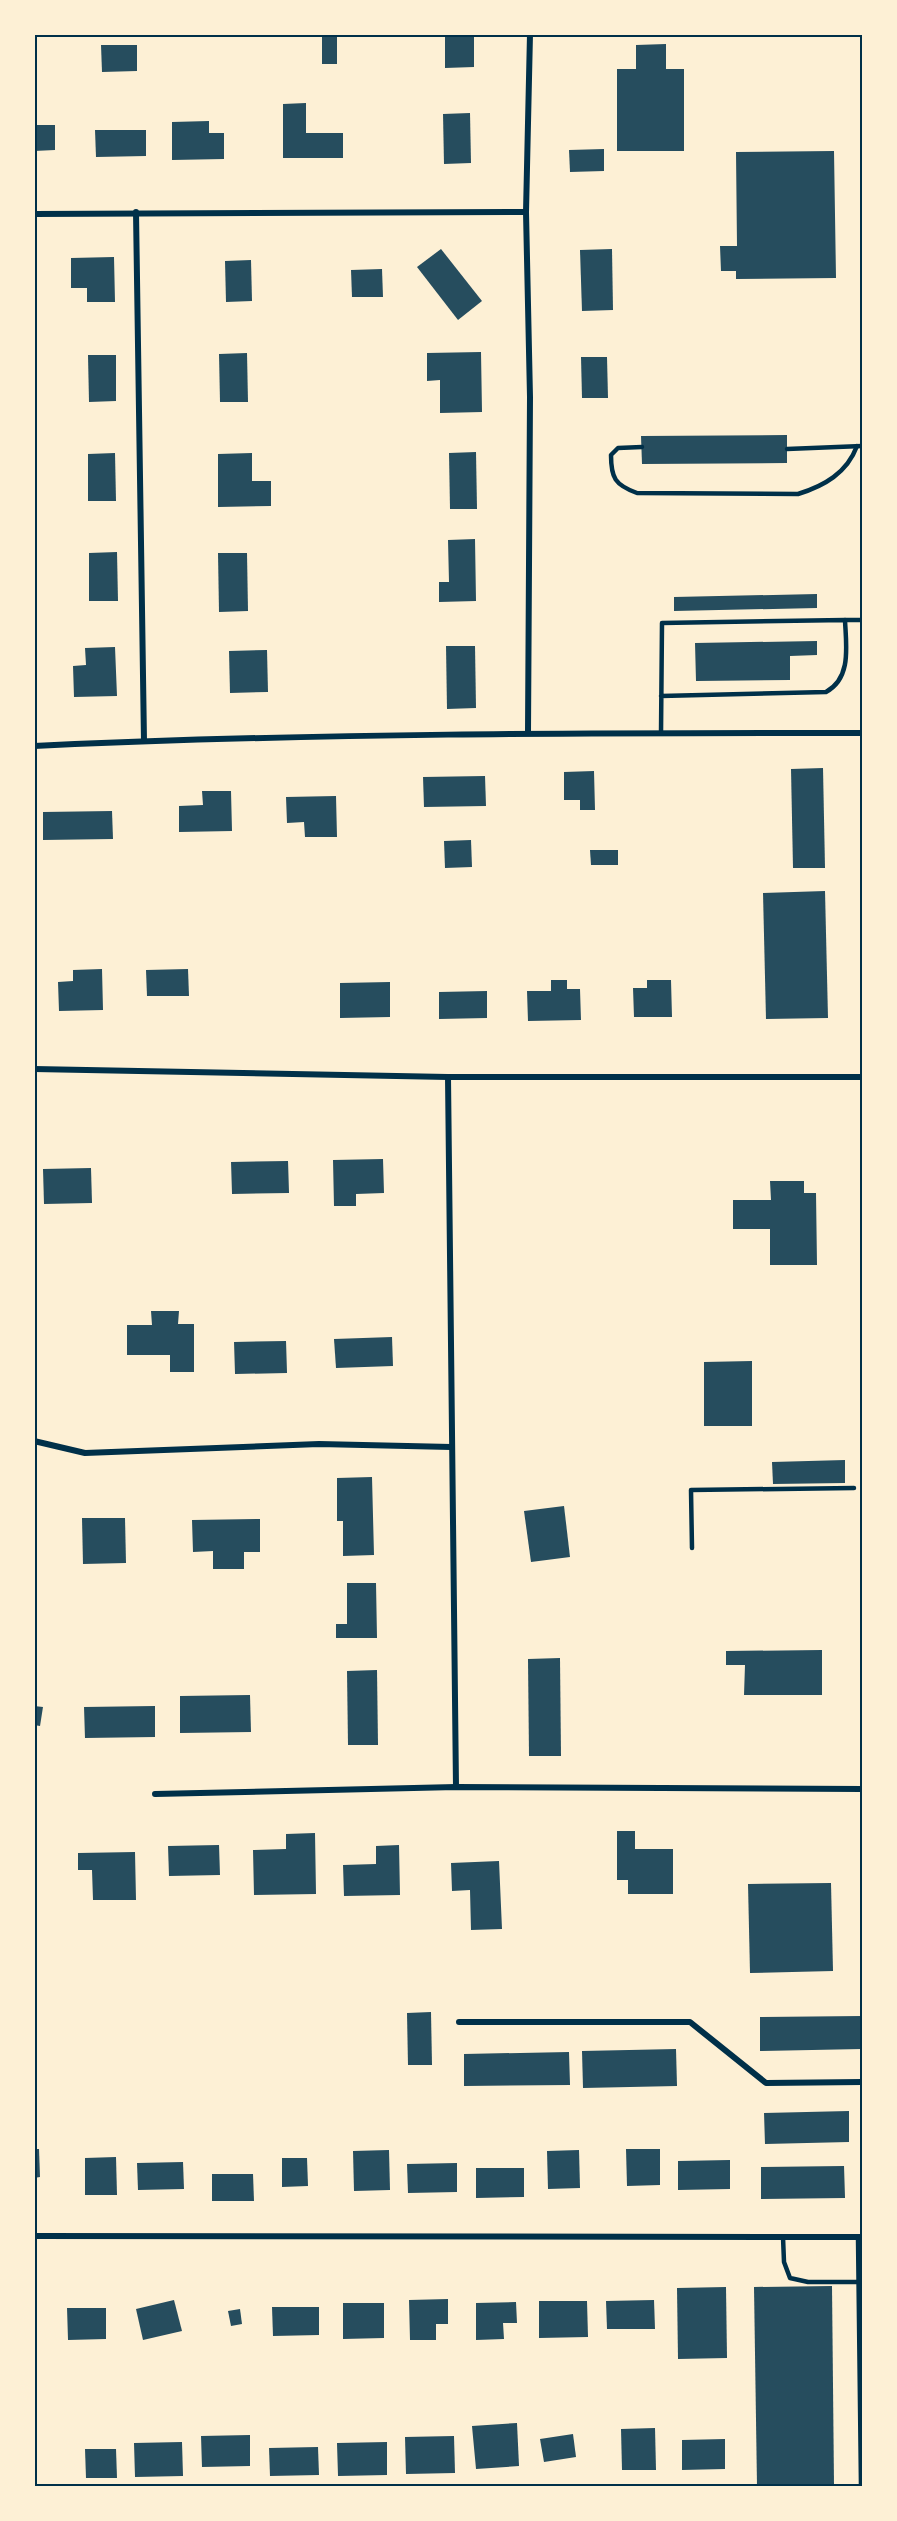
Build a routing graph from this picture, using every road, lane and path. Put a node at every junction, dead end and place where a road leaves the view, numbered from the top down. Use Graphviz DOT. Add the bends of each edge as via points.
graph roads {
  1 [pos="530,34"];
  2 [pos="136,212"];
  3 [pos="526,212"];
  4 [pos="34,214"];
  5 [pos="860,446"];
  6 [pos="642,447"];
  7 [pos="787,449"];
  8 [pos="845,620"];
  9 [pos="862,620"];
  10 [pos="661,696"];
  11 [pos="528,733"];
  12 [pos="661,733"];
  13 [pos="862,733"];
  14 [pos="144,741"];
  15 [pos="34,746"];
  16 [pos="34,1069"];
  17 [pos="448,1077"];
  18 [pos="862,1077"];
  19 [pos="34,1441"];
  20 [pos="451,1447"];
  21 [pos="854,1488"];
  22 [pos="692,1548"];
  23 [pos="456,1787"];
  24 [pos="862,1789"];
  25 [pos="155,1794"];
  26 [pos="459,2022"];
  27 [pos="862,2082"];
  28 [pos="34,2236"];
  29 [pos="783,2237"];
  30 [pos="860,2237"];
  31 [pos="859,2282"];
  32 [pos="862,2400"];
  33 [pos="862,2452"];
  34 [pos="861,2487"];
  1 -- 3 [label="street"];
  2 -- 3 [label="street"];
  2 -- 4 [label="street"];
  2 -- 14 [label="street"];
  3 -- 11 [label="street" via="530,398"];
  5 -- 6 [label="lane" via="834,478 798,494 637,493 615,482 611,455 618,448"];
  5 -- 7 [label="lane"];
  8 -- 9 [label="lane"];
  8 -- 10 [label="lane" via="846,662 842,678 826,692"];
  8 -- 10 [label="lane" via="662,623"];
  10 -- 12 [label="lane"];
  11 -- 12 [label="street"];
  11 -- 14 [label="street"];
  12 -- 13 [label="street"];
  14 -- 15 [label="street"];
  16 -- 17 [label="street"];
  17 -- 18 [label="street"];
  17 -- 20 [label="street"];
  19 -- 20 [label="street" via="85,1454 319,1444"];
  20 -- 23 [label="street"];
  21 -- 22 [label="lane" via="691,1490"];
  23 -- 24 [label="street"];
  23 -- 25 [label="street"];
  26 -- 27 [label="street" via="690,2022 766,2083"];
  28 -- 29 [label="street"];
  29 -- 30 [label="street"];
  29 -- 31 [label="lane" via="784,2262 790,2278"];
  30 -- 31 [label="lane"];
  31 -- 32 [label="lane"];
  32 -- 33 [label="lane"];
  33 -- 34 [label="lane"];
}
